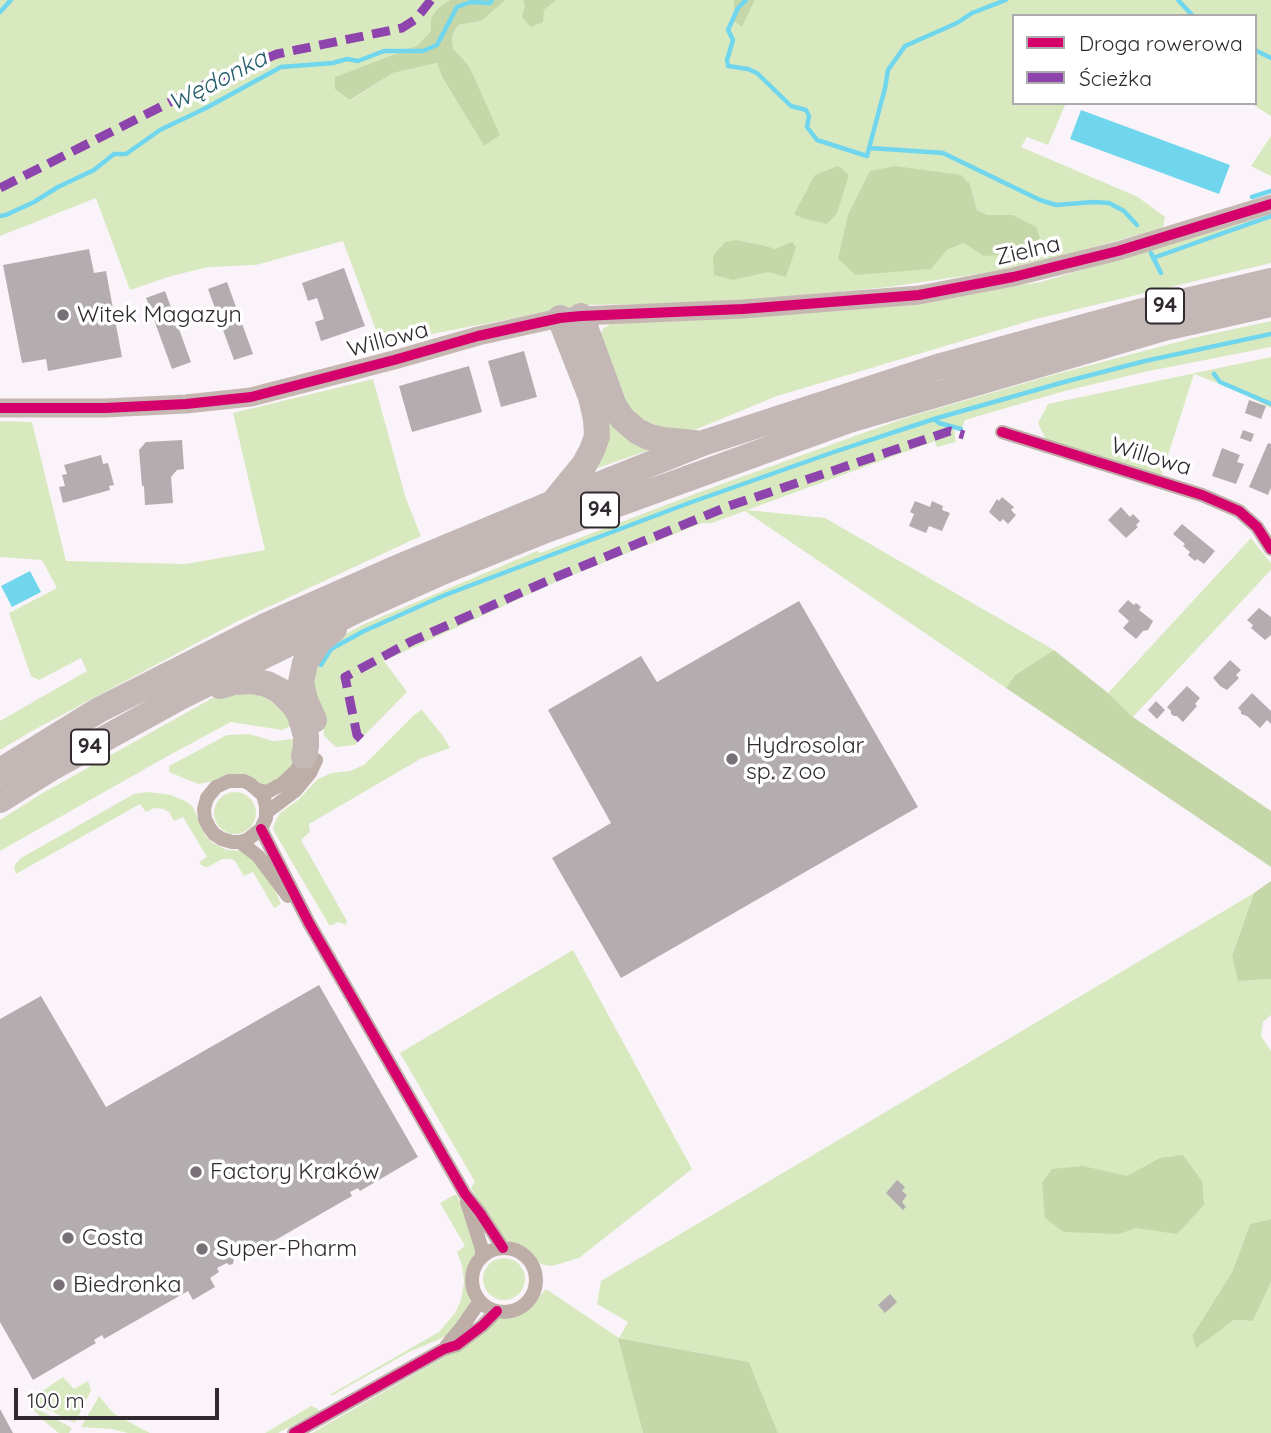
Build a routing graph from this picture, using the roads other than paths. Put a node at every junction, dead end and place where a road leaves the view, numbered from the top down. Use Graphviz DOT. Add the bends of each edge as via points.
graph roads {
  1 [pos="1271,204"];
  2 [pos="1271,281"];
  3 [pos="1271,304"];
  4 [pos="787,306"];
  5 [pos="571,317"];
  6 [pos="0,408"];
  7 [pos="1002,432"];
  8 [pos="703,443"];
  9 [pos="553,503"];
  10 [pos="1271,549"];
  11 [pos="355,611"];
  12 [pos="182,696"];
  13 [pos="310,758"];
  14 [pos="0,771"];
  15 [pos="259,790"];
  16 [pos="0,800"];
  17 [pos="267,812"];
  18 [pos="261,829"];
  19 [pos="240,842"];
  20 [pos="309,923"];
  21 [pos="464,1194"];
  22 [pos="503,1248"];
  23 [pos="482,1257"];
  24 [pos="480,1301"];
  25 [pos="497,1311"];
  26 [pos="443,1349"];
  27 [pos="294,1433"];
  1 -- 4 [label="street, Zielna" via="1118,251 1013,277 919,295"];
  2 -- 8 [label="highway, 94" via="937,367"];
  3 -- 11 [label="highway, 94" via="1164,328 849,420 546,530"];
  4 -- 5 [label="street, Willowa"];
  5 -- 6 [label="street, Willowa" via="478,336 251,397 105,408"];
  5 -- 8 [label="highway" via="622,418 649,437"];
  5 -- 9 [label="highway" via="597,436 584,464"];
  7 -- 10 [label="street, Willowa" via="1239,511"];
  8 -- 9 [label="highway, 94"];
  9 -- 14 [label="highway, 94" via="264,627 99,710"];
  11 -- 12 [label="highway, 94"];
  11 -- 13 [label="highway" via="319,640 305,663 301,682 318,745"];
  12 -- 13 [label="highway" via="234,682 267,684 279,690 300,715"];
  12 -- 16 [label="highway, 94"];
  13 -- 15 [label="street" via="282,784 267,792"];
  13 -- 17 [label="street" via="310,773"];
  15 -- 17 [label="street"];
  15 -- 19 [label="street" via="244,781 229,781 207,798 208,827 222,839"];
  17 -- 18 [label="street"];
  18 -- 19 [label="street"];
  18 -- 20 [label="street"];
  19 -- 20 [label="street" via="258,856"];
  20 -- 21 [label="street"];
  21 -- 22 [label="street"];
  21 -- 23 [label="street"];
  22 -- 23 [label="street"];
  22 -- 25 [label="street" via="529,1260 536,1287 526,1304"];
  23 -- 24 [label="street" via="472,1284"];
  24 -- 25 [label="street"];
  24 -- 26 [label="street"];
  25 -- 26 [label="street" via="469,1337"];
  26 -- 27 [label="street"];
}
